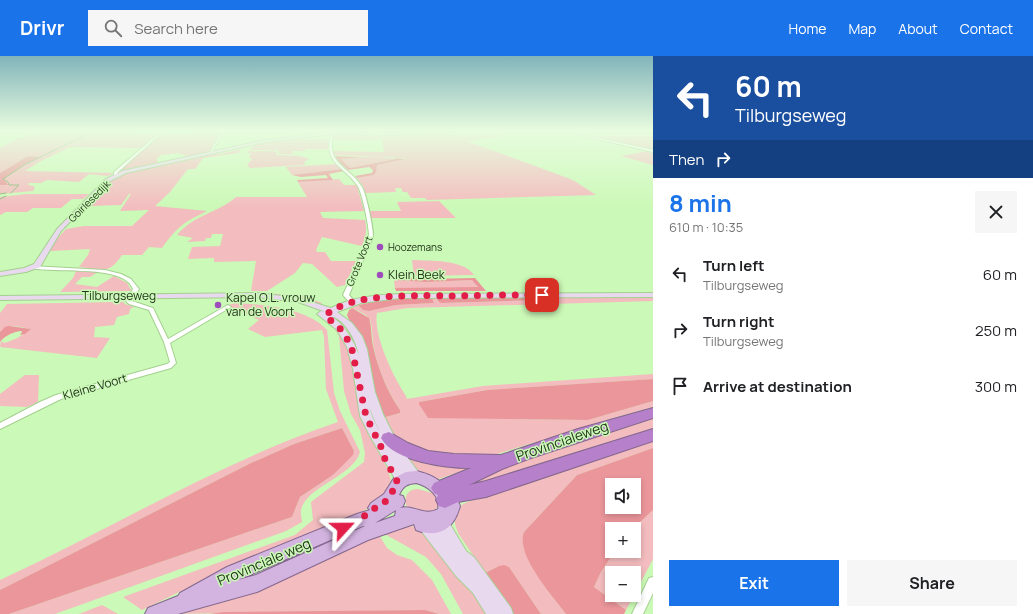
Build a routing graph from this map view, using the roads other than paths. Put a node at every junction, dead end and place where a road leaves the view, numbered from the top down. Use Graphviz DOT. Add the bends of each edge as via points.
graph roads {
  1 [pos="134,156"];
  2 [pos="193,156"];
  3 [pos="332,156"];
  4 [pos="115,176"];
  5 [pos="33,267"];
  6 [pos="0,274"];
  7 [pos="653,295"];
  8 [pos="132,296"];
  9 [pos="0,298"];
  10 [pos="353,303"];
  11 [pos="228,307"];
  12 [pos="330,314"];
  13 [pos="167,342"];
  14 [pos="653,413"];
  15 [pos="0,426"];
  16 [pos="653,435"];
  17 [pos="386,444"];
  18 [pos="503,462"];
  19 [pos="403,494"];
  20 [pos="441,508"];
  21 [pos="364,526"];
  22 [pos="653,582"];
  23 [pos="161,611"];
  24 [pos="495,614"];
  25 [pos="505,614"];
  26 [pos="637,614"];
  1 -- 4 [label="street" via="115,173"];
  2 -- 4 [label="street, Goirlesedijk"];
  3 -- 10 [label="street, Grote Voort" via="362,188 371,232 368,246 346,295"];
  4 -- 5 [label="street, Goirlesedijk" via="59,230 39,263"];
  5 -- 6 [label="street"];
  5 -- 8 [label="street" via="113,273 134,284 136,289"];
  7 -- 10 [label="street" via="400,296"];
  8 -- 9 [label="street, Tilburgseweg"];
  8 -- 12 [label="street, Tilburgseweg" via="267,296 296,300"];
  8 -- 13 [label="street, Kleine Voort" via="129,301 131,303 151,309"];
  10 -- 12 [label="street" via="348,308"];
  11 -- 13 [label="street"];
  12 -- 17 [label="street, Tilburgseweg" via="351,345 364,410"];
  13 -- 15 [label="street, Kleine Voort" via="173,363 169,366 59,397"];
  14 -- 18 [label="highway, Provincialeweg" via="604,426"];
  16 -- 20 [label="highway, Provincialeweg" via="486,489"];
  17 -- 18 [label="highway" via="438,460 461,463"];
  17 -- 19 [label="street, Tilburgseweg" via="384,457"];
  17 -- 19 [label="street, Tilburgseweg" via="408,469"];
  18 -- 20 [label="highway, Provincialeweg" via="472,475"];
  19 -- 20 [label="main road" via="417,483 429,487"];
  19 -- 20 [label="main road" via="416,523"];
  19 -- 21 [label="main road, Provinciale weg" via="366,514"];
  19 -- 21 [label="main road, Provinciale weg" via="374,532"];
  20 -- 24 [label="street" via="461,571 479,587"];
  20 -- 25 [label="street" via="461,556 469,562"];
  21 -- 23 [label="main road, Provinciale weg" via="257,583"];
  22 -- 26 [label="street"];
}
